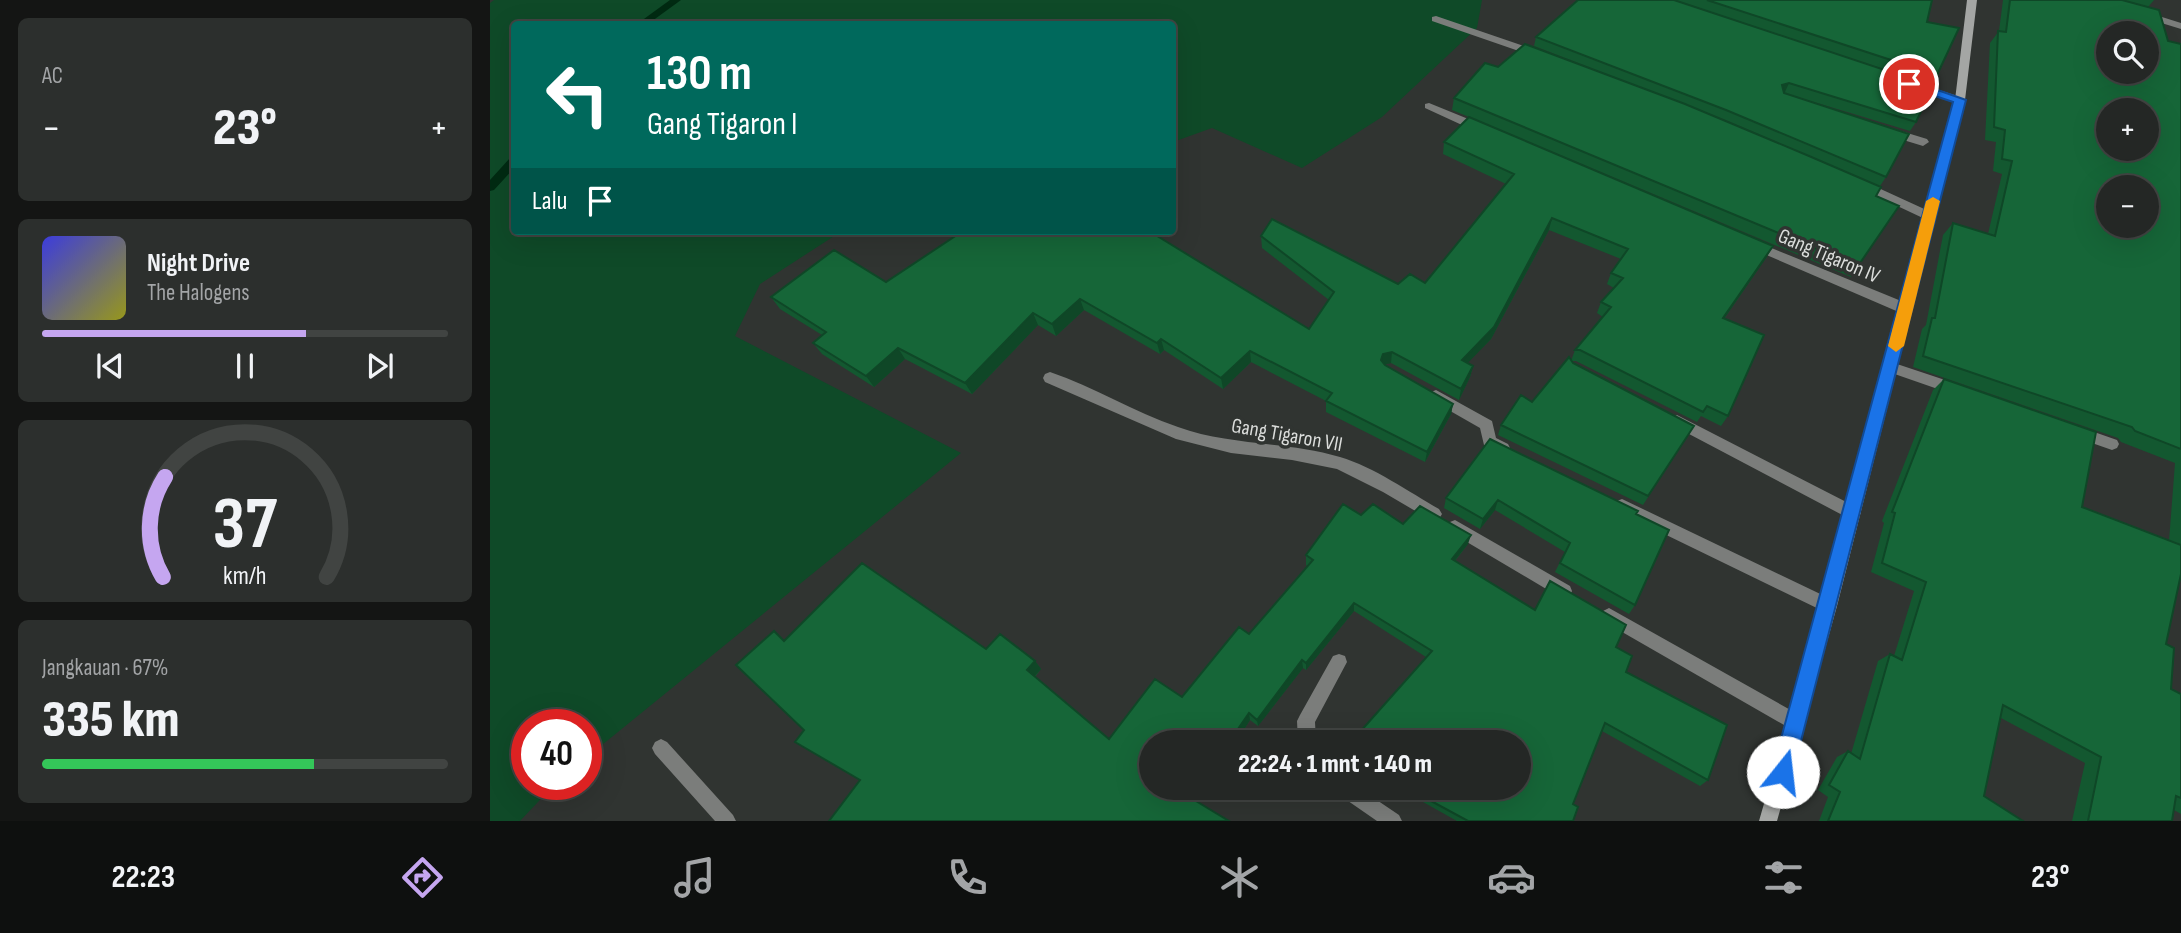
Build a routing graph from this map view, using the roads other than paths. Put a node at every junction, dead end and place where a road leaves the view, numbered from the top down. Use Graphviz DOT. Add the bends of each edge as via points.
graph roads {
  1 [pos="1972,0"];
  2 [pos="2137,13"];
  3 [pos="1436,19"];
  4 [pos="2181,26"];
  5 [pos="1545,57"];
  6 [pos="1896,80"];
  7 [pos="1960,100"];
  8 [pos="1429,106"];
  9 [pos="1885,130"];
  10 [pos="1492,133"];
  11 [pos="1923,142"];
  12 [pos="1844,176"];
  13 [pos="1929,216"];
  14 [pos="1742,240"];
  15 [pos="1906,309"];
  16 [pos="1891,367"];
  17 [pos="1050,379"];
  18 [pos="1427,391"];
  19 [pos="1969,394"];
  20 [pos="1660,412"];
  21 [pos="2060,426"];
  22 [pos="2112,444"];
  23 [pos="1514,453"];
  24 [pos="1602,496"];
  25 [pos="1853,513"];
  26 [pos="1829,606"];
  27 [pos="1339,662"];
  28 [pos="1797,723"];
  29 [pos="1306,730"];
  30 [pos="661,748"];
  31 [pos="1362,800"];
  32 [pos="727,821"];
  33 [pos="1393,821"];
  34 [pos="1768,821"];
  1 -- 7 [label="street"];
  2 -- 4 [label="street"];
  3 -- 5 [label="street"];
  6 -- 7 [label="street"];
  7 -- 13 [label="street"];
  8 -- 10 [label="street"];
  9 -- 11 [label="street"];
  12 -- 13 [label="street"];
  13 -- 15 [label="street"];
  14 -- 15 [label="street, Gang Tigaron IV"];
  15 -- 16 [label="street"];
  16 -- 19 [label="street"];
  16 -- 25 [label="street"];
  17 -- 28 [label="street, Gang Tigaron VII" via="1177,433 1231,447 1339,463"];
  18 -- 23 [label="street" via="1487,425 1489,441"];
  20 -- 25 [label="street"];
  21 -- 22 [label="street"];
  24 -- 26 [label="street"];
  25 -- 26 [label="street"];
  26 -- 28 [label="street"];
  27 -- 29 [label="street" via="1306,721"];
  28 -- 34 [label="street"];
  30 -- 32 [label="street"];
  31 -- 33 [label="street"];
}
